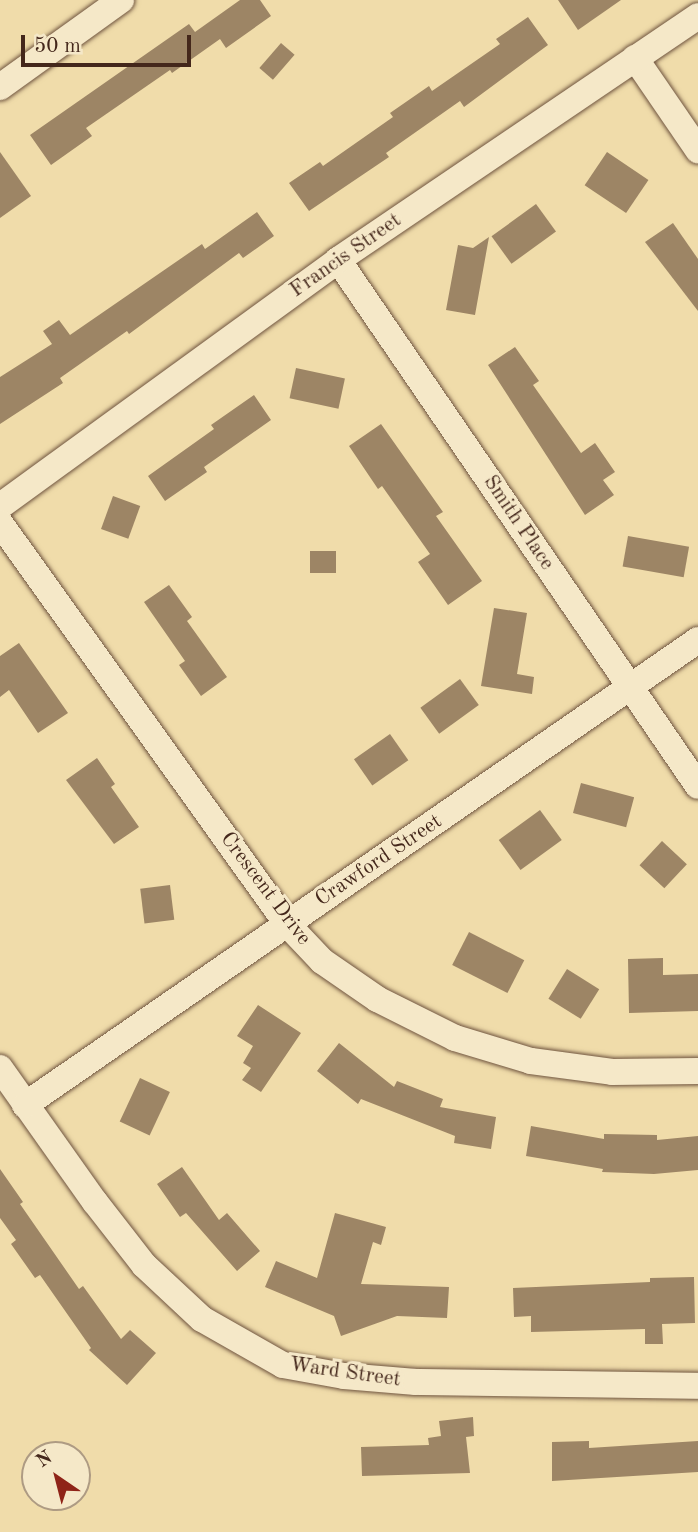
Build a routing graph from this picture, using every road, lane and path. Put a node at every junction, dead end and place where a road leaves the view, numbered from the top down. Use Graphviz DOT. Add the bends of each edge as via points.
graph roads {
  1 [pos="121,0"];
  2 [pos="698,16"];
  3 [pos="635,58"];
  4 [pos="0,87"];
  5 [pos="698,150"];
  6 [pos="338,260"];
  7 [pos="0,506"];
  8 [pos="0,523"];
  9 [pos="698,640"];
  10 [pos="630,688"];
  11 [pos="698,786"];
  12 [pos="287,924"];
  13 [pos="0,1068"];
  14 [pos="698,1071"];
  15 [pos="25,1105"];
  16 [pos="698,1386"];
  1 -- 4 [label="street"];
  2 -- 3 [label="street, Francis Street"];
  3 -- 5 [label="street"];
  3 -- 6 [label="street, Francis Street"];
  6 -- 7 [label="street, Francis Street"];
  6 -- 10 [label="street, Smith Place"];
  8 -- 12 [label="street, Crescent Drive"];
  9 -- 10 [label="street, Crawford Street"];
  10 -- 11 [label="street, Smith Place"];
  10 -- 12 [label="street, Crawford Street"];
  12 -- 14 [label="street, Crescent Drive" via="322,961 377,999 455,1038 531,1061 612,1072"];
  12 -- 15 [label="street, Crawford Street"];
  13 -- 15 [label="street, Ward Street"];
  15 -- 16 [label="street, Ward Street" via="144,1265 202,1319 283,1365 344,1377 416,1382"];
}
